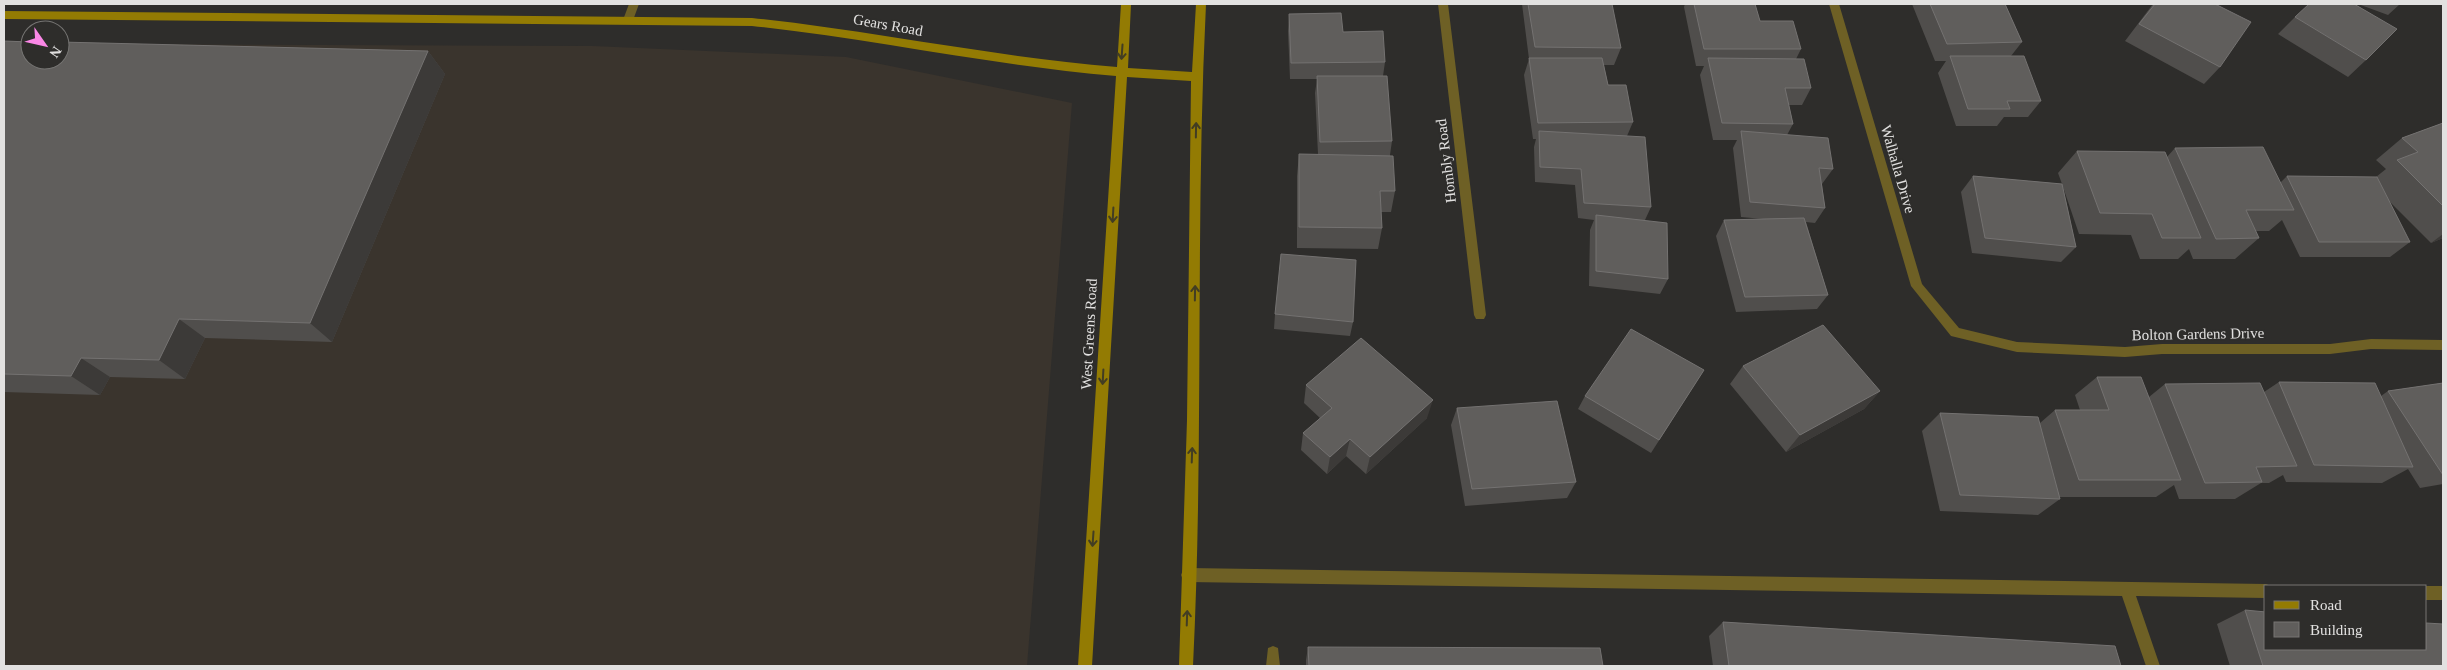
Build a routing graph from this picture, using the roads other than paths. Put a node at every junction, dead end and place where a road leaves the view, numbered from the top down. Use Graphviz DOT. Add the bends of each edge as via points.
graph roads {
  1 [pos="634,4"];
  2 [pos="1126,4"];
  3 [pos="1200,4"];
  4 [pos="1443,4"];
  5 [pos="1834,4"];
  6 [pos="4,15"];
  7 [pos="628,20"];
  8 [pos="1121,74"];
  9 [pos="1197,77"];
  10 [pos="1480,314"];
  11 [pos="1955,332"];
  12 [pos="2443,344"];
  13 [pos="1188,575"];
  14 [pos="2127,589"];
  15 [pos="2264,591"];
  16 [pos="2427,593"];
  17 [pos="2443,593"];
  18 [pos="1085,666"];
  19 [pos="1186,666"];
  20 [pos="2153,666"];
  1 -- 7 [label="street"];
  2 -- 8 [label="main road, West Greens Road, one-way"];
  3 -- 9 [label="main road"];
  4 -- 10 [label="street, Hombly Road"];
  5 -- 11 [label="street, Walhalla Drive" via="1917,286"];
  6 -- 7 [label="main road, Gears Road"];
  7 -- 8 [label="main road, Gears Road" via="752,22 812,28"];
  8 -- 9 [label="main road, Gears Road"];
  8 -- 18 [label="main road, West Greens Road, one-way"];
  13 -- 9 [label="main road, one-way"];
  11 -- 12 [label="street, Bolton Gardens Drive" via="2017,347 2125,352"];
  13 -- 14 [label="street"];
  19 -- 13 [label="main road, one-way"];
  14 -- 15 [label="street"];
  14 -- 20 [label="street"];
  16 -- 17 [label="street"];
}
